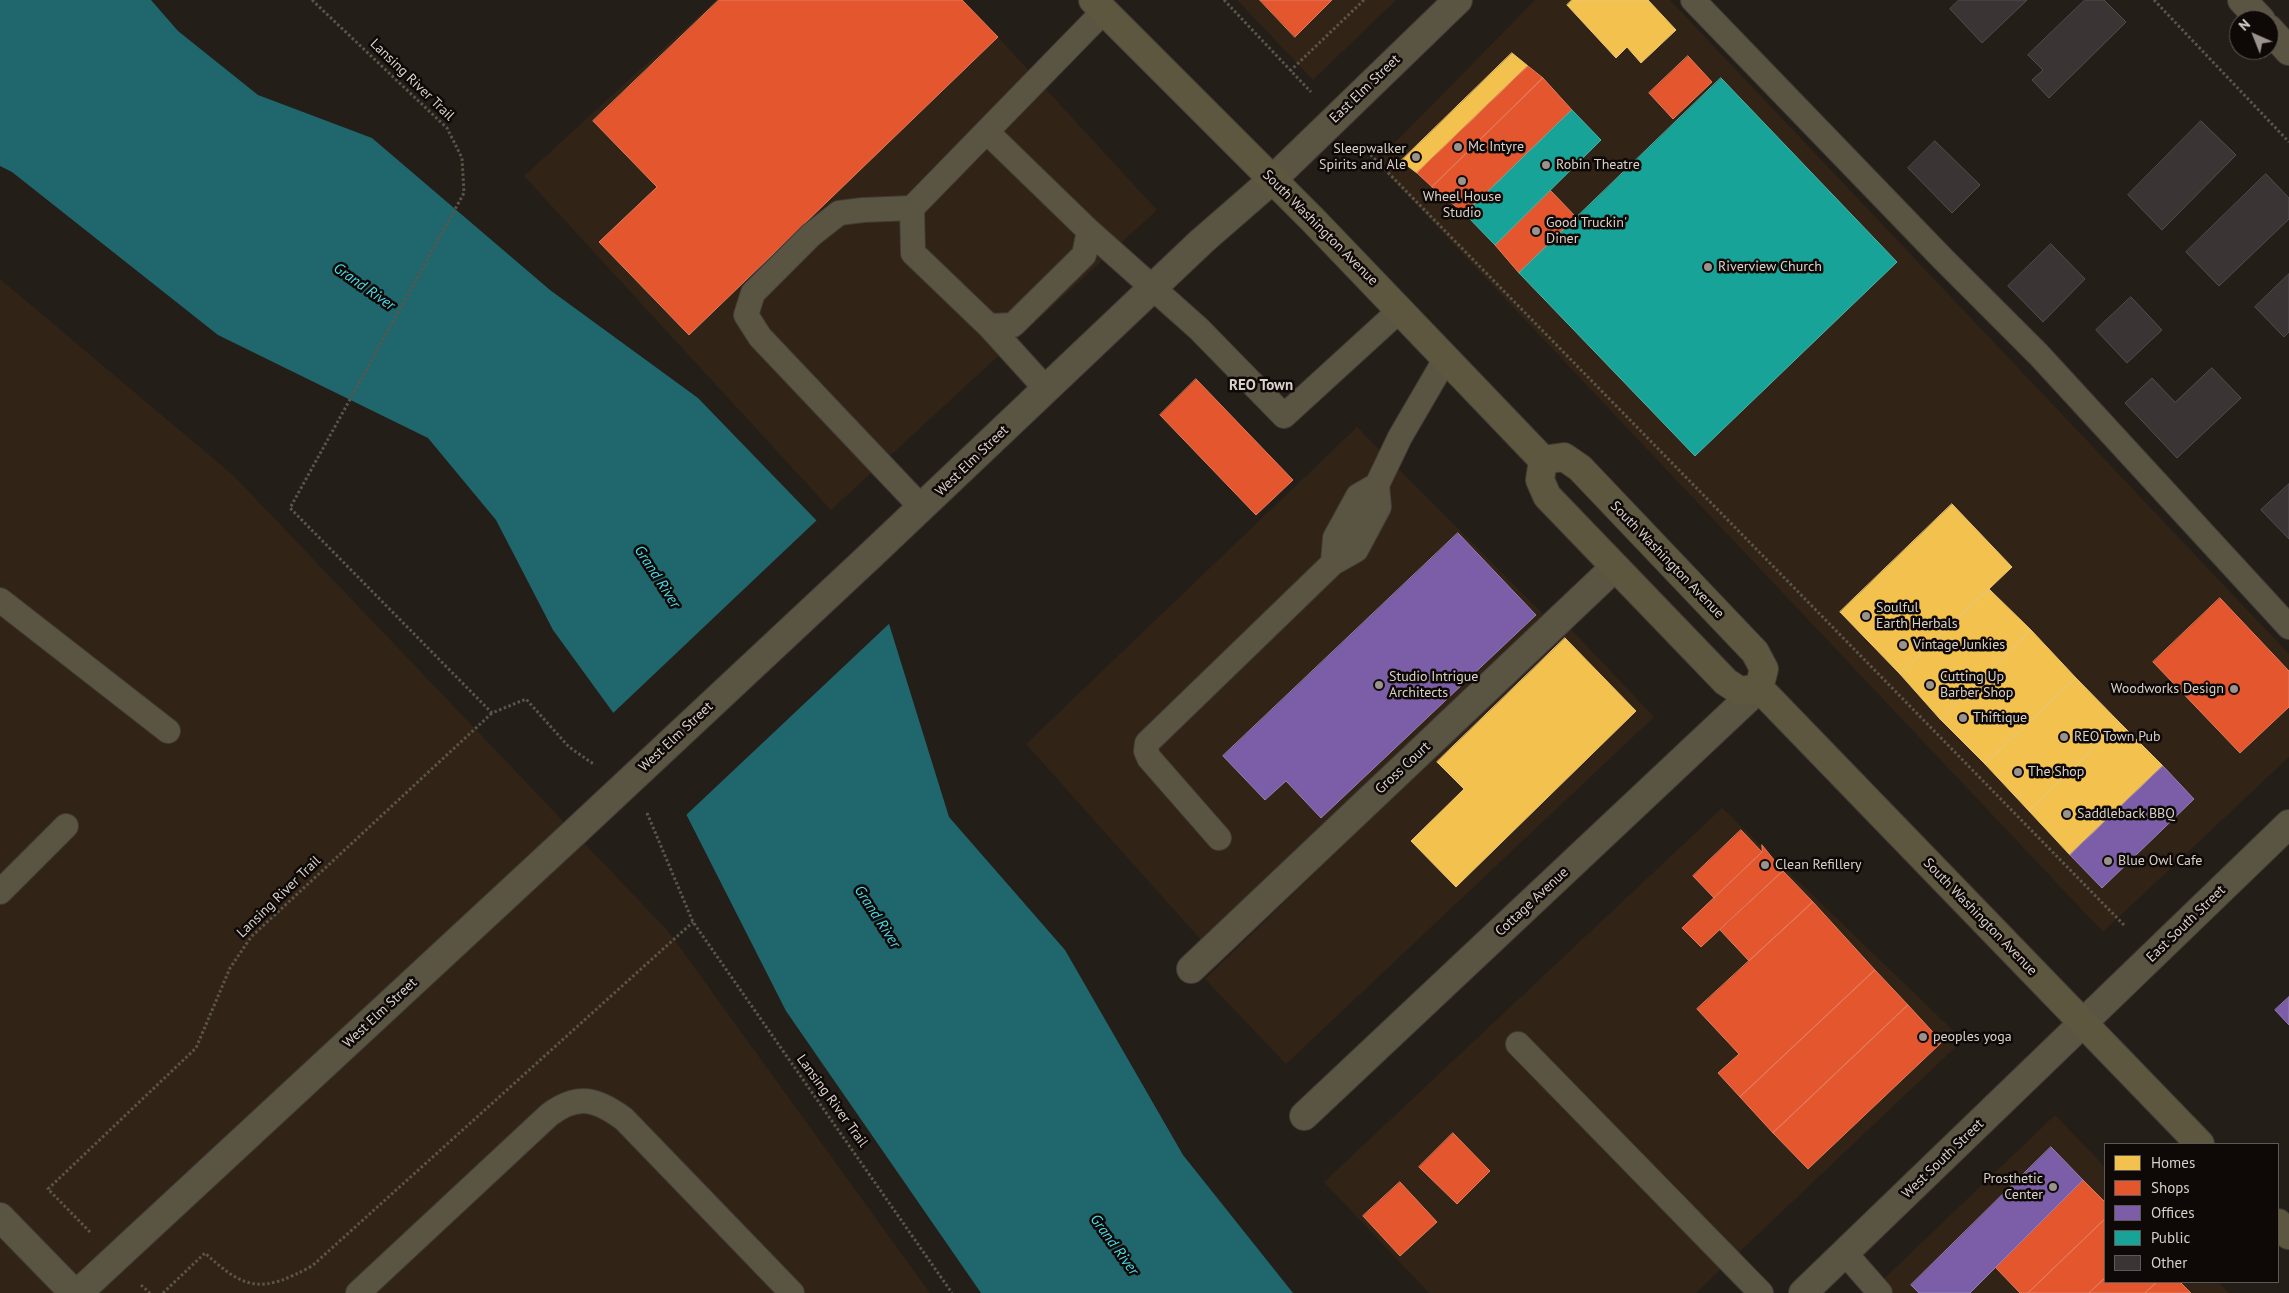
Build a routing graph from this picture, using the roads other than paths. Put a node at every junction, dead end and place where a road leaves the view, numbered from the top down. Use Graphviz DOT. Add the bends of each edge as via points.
graph roads {
  1 [pos="1458,0"];
  2 [pos="1693,0"];
  3 [pos="2242,0"];
  4 [pos="1098,6"];
  5 [pos="2251,10"];
  6 [pos="2279,40"];
  7 [pos="2289,51"];
  8 [pos="987,132"];
  9 [pos="1272,180"];
  10 [pos="912,208"];
  11 [pos="1090,231"];
  12 [pos="1152,289"];
  13 [pos="1400,310"];
  14 [pos="989,326"];
  15 [pos="1446,358"];
  16 [pos="1047,390"];
  17 [pos="1543,460"];
  18 [pos="922,508"];
  19 [pos="1615,567"];
  20 [pos="0,600"];
  21 [pos="2289,627"];
  22 [pos="1759,688"];
  23 [pos="168,731"];
  24 [pos="2289,824"];
  25 [pos="66,826"];
  26 [pos="1219,838"];
  27 [pos="0,892"];
  28 [pos="1191,969"];
  29 [pos="2084,1024"];
  30 [pos="1518,1044"];
  31 [pos="1304,1116"];
  32 [pos="2199,1143"];
  33 [pos="0,1217"];
  34 [pos="2279,1224"];
  35 [pos="2289,1235"];
  36 [pos="1845,1253"];
  37 [pos="74,1293"];
  38 [pos="78,1293"];
  39 [pos="358,1293"];
  40 [pos="792,1293"];
  41 [pos="1761,1293"];
  42 [pos="1803,1293"];
  43 [pos="1880,1293"];
  1 -- 9 [label="street, East Elm Street"];
  2 -- 21 [label="lane" via="2039,355"];
  3 -- 5 [label="street"];
  4 -- 8 [label="lane"];
  4 -- 9 [label="street, South Washington Avenue"];
  6 -- 7 [label="street"];
  8 -- 10 [label="lane"];
  8 -- 11 [label="lane"];
  9 -- 12 [label="street, West Elm Street"];
  9 -- 13 [label="street, South Washington Avenue"];
  10 -- 14 [label="lane" via="913,253"];
  10 -- 18 [label="lane" via="839,213 811,235 753,293 746,315 760,337"];
  11 -- 12 [label="lane"];
  11 -- 14 [label="lane" via="1084,254 1013,325"];
  12 -- 13 [label="lane" via="1199,329 1284,416"];
  12 -- 16 [label="street, West Elm Street"];
  13 -- 15 [label="street, South Washington Avenue"];
  14 -- 16 [label="lane"];
  15 -- 17 [label="street, South Washington Avenue"];
  15 -- 26 [label="lane" via="1377,484 1358,496 1335,538 1333,563 1147,743 1149,758"];
  16 -- 18 [label="street, West Elm Street"];
  17 -- 19 [label="street" via="1540,480 1547,496"];
  17 -- 22 [label="street, South Washington Avenue" via="1564,457 1580,468 1755,652 1764,669"];
  18 -- 38 [label="street, West Elm Street, bridge"];
  19 -- 22 [label="street" via="1726,682 1740,691"];
  19 -- 28 [label="street, Gross Court"];
  20 -- 23 [label="lane"];
  22 -- 29 [label="street, South Washington Avenue"];
  22 -- 31 [label="street, Cottage Avenue"];
  24 -- 29 [label="street, East South Street"];
  25 -- 27 [label="lane"];
  29 -- 32 [label="street, South Washington Avenue"];
  29 -- 36 [label="street, West South Street"];
  30 -- 41 [label="lane"];
  33 -- 37 [label="street"];
  34 -- 35 [label="street"];
  36 -- 42 [label="street, West South Street"];
  36 -- 43 [label="lane"];
  39 -- 40 [label="lane" via="549,1115 576,1100 607,1106 624,1119"];
}
